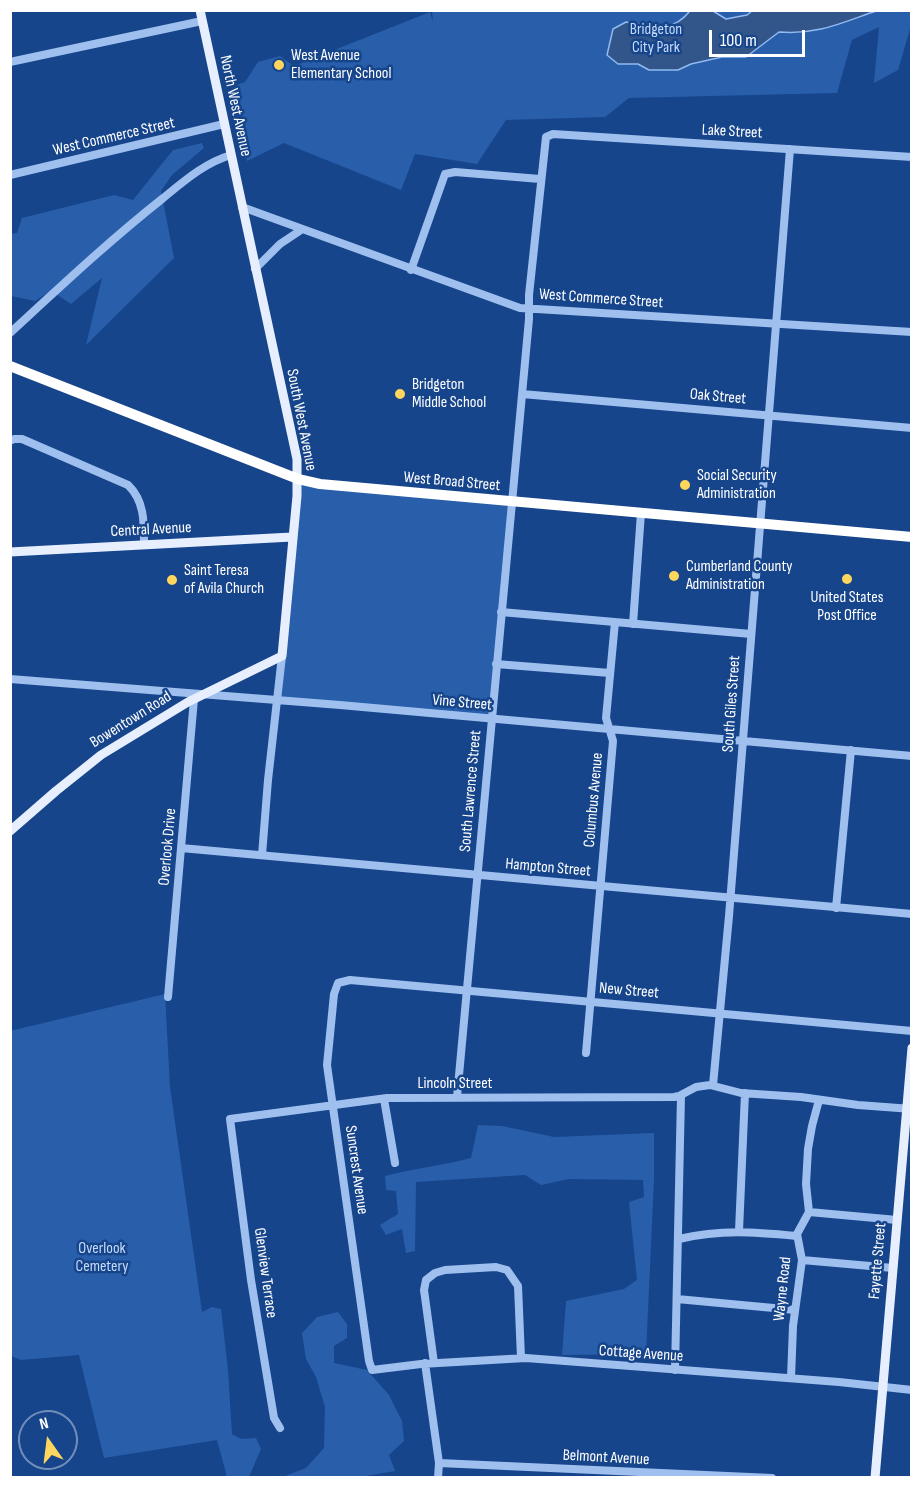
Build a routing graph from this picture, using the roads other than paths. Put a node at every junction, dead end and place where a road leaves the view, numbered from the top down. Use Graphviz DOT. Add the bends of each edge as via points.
graph roads {
  1 [pos="200,10"];
  2 [pos="202,21"];
  3 [pos="10,62"];
  4 [pos="224,124"];
  5 [pos="551,135"];
  6 [pos="790,150"];
  7 [pos="231,155"];
  8 [pos="912,157"];
  9 [pos="10,175"];
  10 [pos="540,179"];
  11 [pos="242,207"];
  12 [pos="301,230"];
  13 [pos="255,269"];
  14 [pos="411,270"];
  15 [pos="529,309"];
  16 [pos="775,324"];
  17 [pos="912,332"];
  18 [pos="10,333"];
  19 [pos="10,366"];
  20 [pos="522,394"];
  21 [pos="768,415"];
  22 [pos="912,428"];
  23 [pos="10,441"];
  24 [pos="298,479"];
  25 [pos="511,502"];
  26 [pos="641,513"];
  27 [pos="759,524"];
  28 [pos="292,537"];
  29 [pos="912,537"];
  30 [pos="144,545"];
  31 [pos="10,552"];
  32 [pos="501,612"];
  33 [pos="615,622"];
  34 [pos="633,624"];
  35 [pos="751,634"];
  36 [pos="282,656"];
  37 [pos="496,664"];
  38 [pos="610,673"];
  39 [pos="10,679"];
  40 [pos="204,694"];
  41 [pos="194,699"];
  42 [pos="277,700"];
  43 [pos="491,719"];
  44 [pos="608,729"];
  45 [pos="743,740"];
  46 [pos="851,750"];
  47 [pos="912,756"];
  48 [pos="10,831"];
  49 [pos="182,848"];
  50 [pos="262,855"];
  51 [pos="477,875"];
  52 [pos="600,886"];
  53 [pos="730,898"];
  54 [pos="836,908"];
  55 [pos="912,914"];
  56 [pos="345,980"];
  57 [pos="467,990"];
  58 [pos="168,997"];
  59 [pos="590,1001"];
  60 [pos="720,1013"];
  61 [pos="912,1031"];
  62 [pos="912,1048"];
  63 [pos="586,1053"];
  64 [pos="713,1085"];
  65 [pos="745,1093"];
  66 [pos="681,1096"];
  67 [pos="457,1097"];
  68 [pos="384,1099"];
  69 [pos="819,1100"];
  70 [pos="333,1105"];
  71 [pos="909,1109"];
  72 [pos="230,1119"];
  73 [pos="395,1162"];
  74 [pos="809,1212"];
  75 [pos="897,1220"];
  76 [pos="739,1231"];
  77 [pos="797,1236"];
  78 [pos="678,1239"];
  79 [pos="802,1260"];
  80 [pos="893,1268"];
  81 [pos="677,1299"];
  82 [pos="795,1310"];
  83 [pos="521,1358"];
  84 [pos="430,1363"];
  85 [pos="370,1368"];
  86 [pos="675,1370"];
  87 [pos="791,1378"];
  88 [pos="882,1386"];
  89 [pos="912,1390"];
  90 [pos="280,1428"];
  91 [pos="439,1463"];
  92 [pos="438,1478"];
  93 [pos="771,1478"];
  94 [pos="875,1478"];
  1 -- 2 [label="main road, North West Avenue"];
  2 -- 3 [label="street"];
  2 -- 4 [label="main road, North West Avenue"];
  4 -- 7 [label="main road, North West Avenue"];
  4 -- 9 [label="street, West Commerce Street"];
  5 -- 6 [label="street, Lake Street"];
  5 -- 10 [label="street, South Lawrence Street" via="544,140"];
  6 -- 8 [label="street, Lake Street"];
  6 -- 16 [label="street, South Giles Street"];
  7 -- 11 [label="main road, North West Avenue"];
  7 -- 18 [label="street" via="217,159 190,177 124,229"];
  10 -- 14 [label="street" via="445,174"];
  10 -- 15 [label="street, South Lawrence Street"];
  11 -- 12 [label="street, West Commerce Street"];
  11 -- 13 [label="main road, South West Avenue"];
  12 -- 13 [label="street"];
  12 -- 14 [label="street, West Commerce Street"];
  13 -- 24 [label="main road, South West Avenue" via="297,459"];
  14 -- 15 [label="street, West Commerce Street"];
  15 -- 16 [label="street, West Commerce Street"];
  15 -- 20 [label="street, South Lawrence Street"];
  16 -- 17 [label="street, West Commerce Street"];
  16 -- 21 [label="street, South Giles Street"];
  19 -- 24 [label="highway, West Broad Street"];
  20 -- 21 [label="street, Oak Street"];
  20 -- 25 [label="street, South Lawrence Street"];
  21 -- 22 [label="street, Oak Street"];
  21 -- 27 [label="street, South Giles Street"];
  23 -- 30 [label="street" via="22,439 128,485 135,491 142,511"];
  24 -- 25 [label="highway, West Broad Street"];
  24 -- 28 [label="main road, South West Avenue"];
  25 -- 26 [label="highway, West Broad Street"];
  25 -- 32 [label="street, South Lawrence Street"];
  26 -- 27 [label="highway, West Broad Street"];
  26 -- 34 [label="street"];
  27 -- 29 [label="highway, West Broad Street"];
  27 -- 35 [label="street, South Giles Street"];
  28 -- 30 [label="main road, Central Avenue"];
  28 -- 36 [label="main road, South West Avenue"];
  30 -- 31 [label="main road, Central Avenue"];
  32 -- 33 [label="street"];
  32 -- 37 [label="street, South Lawrence Street"];
  33 -- 34 [label="street"];
  33 -- 38 [label="street, Columbus Avenue"];
  34 -- 35 [label="street"];
  35 -- 45 [label="street, South Giles Street"];
  36 -- 40 [label="main road, Bowentown Road"];
  36 -- 42 [label="street, South West Avenue"];
  37 -- 38 [label="street"];
  37 -- 43 [label="street, South Lawrence Street"];
  38 -- 44 [label="street, Columbus Avenue"];
  39 -- 40 [label="street, Vine Street"];
  40 -- 41 [label="main road, Bowentown Road"];
  40 -- 42 [label="street, Vine Street"];
  41 -- 48 [label="main road, Bowentown Road" via="101,755"];
  41 -- 49 [label="street, Overlook Drive"];
  42 -- 43 [label="street, Vine Street"];
  42 -- 50 [label="street, South West Avenue"];
  43 -- 44 [label="street, Vine Street"];
  43 -- 51 [label="street, South Lawrence Street"];
  44 -- 45 [label="street, Vine Street"];
  44 -- 52 [label="street, Columbus Avenue" via="613,741"];
  45 -- 46 [label="street, Vine Street"];
  45 -- 53 [label="street, South Giles Street"];
  46 -- 47 [label="street, Vine Street"];
  46 -- 54 [label="street"];
  49 -- 50 [label="street, Hampton Street"];
  49 -- 58 [label="street, Overlook Drive"];
  50 -- 51 [label="street, Hampton Street"];
  51 -- 52 [label="street, Hampton Street"];
  51 -- 57 [label="street, South Lawrence Street"];
  52 -- 53 [label="street, Hampton Street"];
  52 -- 59 [label="street, Columbus Avenue"];
  53 -- 54 [label="street, Hampton Street"];
  53 -- 60 [label="street, South Giles Street"];
  54 -- 55 [label="street, Hampton Street"];
  56 -- 57 [label="street, New Street"];
  56 -- 70 [label="street, Suncrest Avenue" via="338,983 334,994 329,1042 327,1065"];
  57 -- 59 [label="street, New Street"];
  57 -- 67 [label="street, South Lawrence Street"];
  59 -- 60 [label="street, New Street"];
  59 -- 63 [label="street, Columbus Avenue"];
  60 -- 61 [label="street, New Street"];
  60 -- 64 [label="street, South Giles Street"];
  62 -- 71 [label="main road, Fayette Street"];
  64 -- 65 [label="street"];
  64 -- 66 [label="street" via="696,1087"];
  65 -- 69 [label="street"];
  65 -- 76 [label="street"];
  66 -- 67 [label="street, Lincoln Street"];
  66 -- 78 [label="street"];
  67 -- 68 [label="street, Lincoln Street"];
  68 -- 70 [label="street, Lincoln Street"];
  68 -- 73 [label="street"];
  69 -- 71 [label="street"];
  69 -- 74 [label="street" via="808,1149"];
  70 -- 72 [label="street, Lincoln Street"];
  70 -- 85 [label="street, Suncrest Avenue"];
  71 -- 75 [label="main road, Fayette Street"];
  72 -- 90 [label="street, Glenview Terrace" via="253,1291 274,1418"];
  74 -- 75 [label="street"];
  74 -- 77 [label="street, Wayne Road"];
  75 -- 80 [label="main road, Fayette Street"];
  76 -- 77 [label="street"];
  76 -- 78 [label="street"];
  77 -- 79 [label="street, Wayne Road"];
  78 -- 81 [label="street"];
  79 -- 80 [label="street"];
  79 -- 82 [label="street, Wayne Road"];
  80 -- 88 [label="main road, Fayette Street"];
  81 -- 82 [label="street"];
  81 -- 86 [label="street"];
  82 -- 87 [label="street, Wayne Road"];
  83 -- 84 [label="street, Cottage Avenue"];
  83 -- 84 [label="street" via="518,1286 507,1270 476,1268 445,1270 426,1280"];
  83 -- 86 [label="street, Cottage Avenue"];
  84 -- 85 [label="street, Cottage Avenue" via="375,1371"];
  84 -- 91 [label="street"];
  86 -- 87 [label="street, Cottage Avenue"];
  87 -- 88 [label="street, Cottage Avenue"];
  88 -- 89 [label="street, Cottage Avenue"];
  88 -- 94 [label="main road, Fayette Street"];
  91 -- 92 [label="street"];
  91 -- 93 [label="street, Belmont Avenue"];
}
